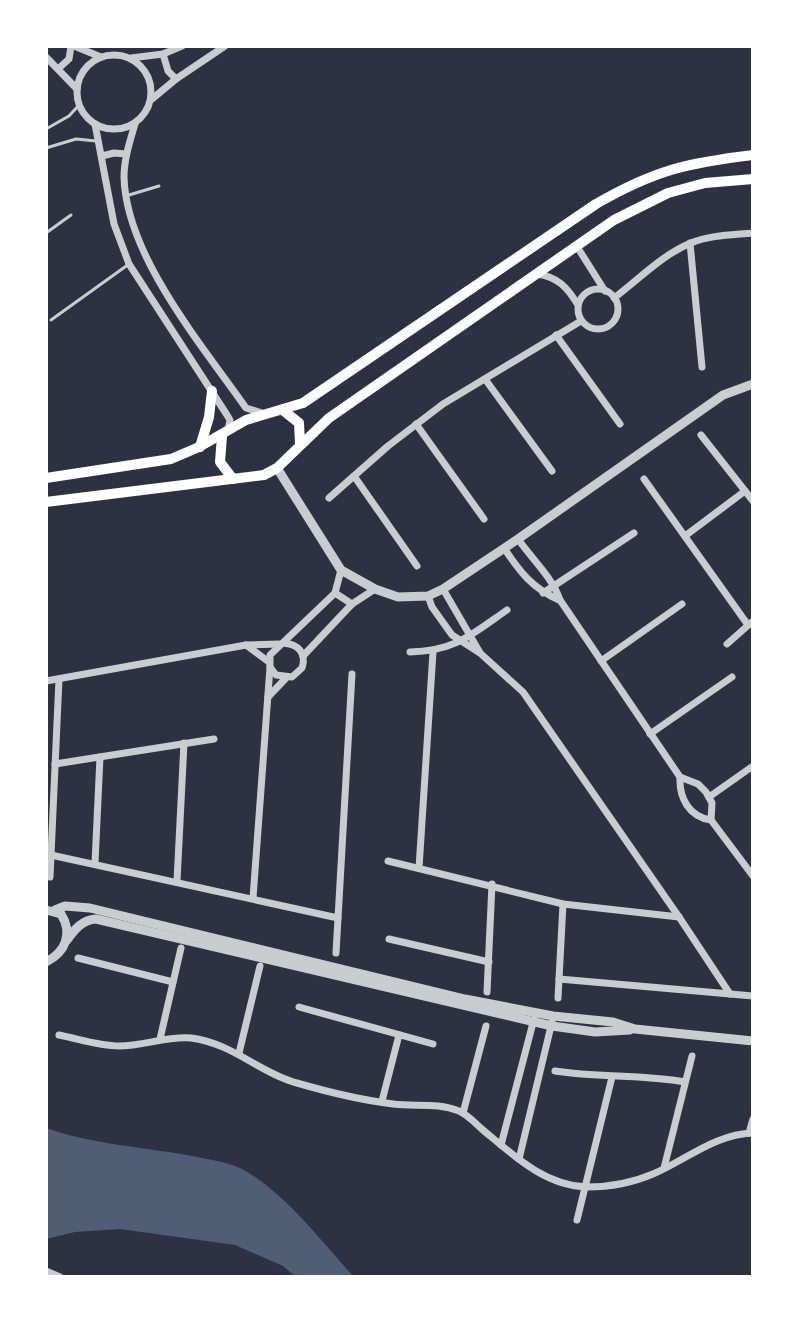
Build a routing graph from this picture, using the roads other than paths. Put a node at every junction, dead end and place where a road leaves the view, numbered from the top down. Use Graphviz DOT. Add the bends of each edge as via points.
graph roads {
  1 [pos="73,46"];
  2 [pos="182,46"];
  3 [pos="225,46"];
  4 [pos="163,54"];
  5 [pos="46,57"];
  6 [pos="101,57"];
  7 [pos="131,58"];
  8 [pos="59,68"];
  9 [pos="176,79"];
  10 [pos="77,89"];
  11 [pos="152,99"];
  12 [pos="79,105"];
  13 [pos="95,124"];
  14 [pos="135,124"];
  15 [pos="46,129"];
  16 [pos="99,142"];
  17 [pos="46,148"];
  18 [pos="126,154"];
  19 [pos="753,155"];
  20 [pos="102,156"];
  21 [pos="753,179"];
  22 [pos="159,186"];
  23 [pos="126,196"];
  24 [pos="71,215"];
  25 [pos="46,233"];
  26 [pos="753,233"];
  27 [pos="690,243"];
  28 [pos="576,245"];
  29 [pos="129,264"];
  30 [pos="535,273"];
  31 [pos="605,291"];
  32 [pos="614,298"];
  33 [pos="578,305"];
  34 [pos="51,320"];
  35 [pos="581,321"];
  36 [pos="556,335"];
  37 [pos="702,367"];
  38 [pos="485,379"];
  39 [pos="753,384"];
  40 [pos="212,391"];
  41 [pos="284,411"];
  42 [pos="268,414"];
  43 [pos="416,424"];
  44 [pos="620,424"];
  45 [pos="225,433"];
  46 [pos="701,435"];
  47 [pos="300,444"];
  48 [pos="199,447"];
  49 [pos="277,468"];
  50 [pos="552,471"];
  51 [pos="354,476"];
  52 [pos="46,478"];
  53 [pos="233,479"];
  54 [pos="644,479"];
  55 [pos="745,491"];
  56 [pos="329,498"];
  57 [pos="753,501"];
  58 [pos="46,502"];
  59 [pos="484,519"];
  60 [pos="634,533"];
  61 [pos="685,536"];
  62 [pos="518,539"];
  63 [pos="504,548"];
  64 [pos="417,566"];
  65 [pos="341,570"];
  66 [pos="554,584"];
  67 [pos="375,589"];
  68 [pos="443,589"];
  69 [pos="335,593"];
  70 [pos="543,593"];
  71 [pos="428,596"];
  72 [pos="560,600"];
  73 [pos="352,604"];
  74 [pos="682,604"];
  75 [pos="507,610"];
  76 [pos="750,623"];
  77 [pos="471,635"];
  78 [pos="461,641"];
  79 [pos="281,644"];
  80 [pos="727,644"];
  81 [pos="246,645"];
  82 [pos="410,652"];
  83 [pos="433,652"];
  84 [pos="480,653"];
  85 [pos="303,656"];
  86 [pos="601,661"];
  87 [pos="270,664"];
  88 [pos="352,674"];
  89 [pos="732,677"];
  90 [pos="286,678"];
  91 [pos="59,679"];
  92 [pos="46,681"];
  93 [pos="266,699"];
  94 [pos="650,734"];
  95 [pos="214,739"];
  96 [pos="184,743"];
  97 [pos="100,757"];
  98 [pos="55,764"];
  99 [pos="753,766"];
  100 [pos="680,777"];
  101 [pos="709,797"];
  102 [pos="711,820"];
  103 [pos="51,855"];
  104 [pos="388,861"];
  105 [pos="95,863"];
  106 [pos="419,868"];
  107 [pos="753,875"];
  108 [pos="50,877"];
  109 [pos="177,881"];
  110 [pos="492,884"];
  111 [pos="253,898"];
  112 [pos="563,904"];
  113 [pos="50,910"];
  114 [pos="679,917"];
  115 [pos="338,918"];
  116 [pos="173,931"];
  117 [pos="389,939"];
  118 [pos="67,940"];
  119 [pos="181,948"];
  120 [pos="336,953"];
  121 [pos="78,958"];
  122 [pos="46,962"];
  123 [pos="489,962"];
  124 [pos="260,966"];
  125 [pos="559,979"];
  126 [pos="173,982"];
  127 [pos="487,992"];
  128 [pos="730,994"];
  129 [pos="753,996"];
  130 [pos="558,998"];
  131 [pos="299,1007"];
  132 [pos="534,1018"];
  133 [pos="552,1021"];
  134 [pos="486,1026"];
  135 [pos="59,1035"];
  136 [pos="399,1035"];
  137 [pos="160,1039"];
  138 [pos="753,1041"];
  139 [pos="433,1044"];
  140 [pos="239,1053"];
  141 [pos="692,1056"];
  142 [pos="522,1069"];
  143 [pos="555,1071"];
  144 [pos="540,1075"];
  145 [pos="612,1077"];
  146 [pos="685,1082"];
  147 [pos="382,1101"];
  148 [pos="463,1113"];
  149 [pos="753,1119"];
  150 [pos="751,1133"];
  151 [pos="501,1145"];
  152 [pos="519,1159"];
  153 [pos="664,1168"];
  154 [pos="585,1187"];
  155 [pos="577,1220"];
  156 [pos="46,1271"];
  157 [pos="60,1277"];
  1 -- 6 [label="street"];
  1 -- 8 [label="street"];
  2 -- 4 [label="street"];
  3 -- 9 [label="street"];
  4 -- 7 [label="street"];
  4 -- 9 [label="street"];
  5 -- 8 [label="street"];
  6 -- 7 [label="street"];
  6 -- 10 [label="street" via="84,70"];
  7 -- 11 [label="street" via="148,75"];
  8 -- 10 [label="street"];
  9 -- 11 [label="street"];
  10 -- 12 [label="street"];
  11 -- 14 [label="street"];
  12 -- 13 [label="street"];
  12 -- 15 [label="lane"];
  13 -- 14 [label="street" via="116,130"];
  13 -- 16 [label="street"];
  14 -- 18 [label="street"];
  16 -- 17 [label="lane" via="76,139"];
  16 -- 20 [label="street"];
  18 -- 20 [label="street"];
  18 -- 23 [label="street"];
  19 -- 41 [label="main road" via="696,162 631,184"];
  20 -- 29 [label="street" via="114,224"];
  21 -- 28 [label="main road" via="668,193"];
  22 -- 23 [label="lane"];
  23 -- 42 [label="street" via="136,237 174,304 246,408"];
  24 -- 25 [label="lane"];
  26 -- 27 [label="street"];
  27 -- 32 [label="street"];
  27 -- 37 [label="street"];
  28 -- 30 [label="main road"];
  28 -- 31 [label="street"];
  29 -- 34 [label="lane"];
  29 -- 40 [label="street"];
  30 -- 33 [label="street" via="565,285"];
  30 -- 47 [label="main road"];
  31 -- 32 [label="street"];
  31 -- 33 [label="street" via="589,291"];
  32 -- 35 [label="street" via="617,314 607,327 596,329"];
  33 -- 35 [label="street"];
  35 -- 36 [label="street"];
  36 -- 38 [label="street"];
  36 -- 44 [label="street"];
  38 -- 43 [label="street"];
  38 -- 50 [label="street"];
  39 -- 62 [label="street" via="723,395"];
  40 -- 45 [label="street" via="230,420"];
  40 -- 48 [label="main road"];
  41 -- 42 [label="main road"];
  41 -- 47 [label="main road" via="299,423"];
  42 -- 45 [label="main road"];
  43 -- 51 [label="street"];
  43 -- 59 [label="street"];
  45 -- 48 [label="main road"];
  45 -- 53 [label="main road" via="220,462"];
  46 -- 55 [label="street"];
  47 -- 49 [label="main road"];
  48 -- 52 [label="main road" via="171,459"];
  49 -- 53 [label="main road"];
  49 -- 65 [label="street"];
  51 -- 56 [label="street"];
  51 -- 64 [label="street"];
  53 -- 58 [label="main road"];
  54 -- 61 [label="street"];
  55 -- 57 [label="street"];
  55 -- 61 [label="street"];
  60 -- 66 [label="street"];
  61 -- 76 [label="street"];
  62 -- 63 [label="street"];
  62 -- 66 [label="street"];
  63 -- 68 [label="street"];
  63 -- 70 [label="street"];
  65 -- 67 [label="street"];
  65 -- 69 [label="street"];
  66 -- 70 [label="street"];
  66 -- 72 [label="street"];
  67 -- 71 [label="street" via="398,597"];
  67 -- 73 [label="street"];
  68 -- 71 [label="street"];
  68 -- 77 [label="street"];
  69 -- 73 [label="street"];
  69 -- 79 [label="street"];
  70 -- 72 [label="street"];
  71 -- 78 [label="street"];
  72 -- 86 [label="street"];
  73 -- 85 [label="street"];
  74 -- 86 [label="street"];
  75 -- 77 [label="street"];
  76 -- 80 [label="street"];
  77 -- 78 [label="street"];
  77 -- 84 [label="street"];
  78 -- 83 [label="street"];
  78 -- 84 [label="street"];
  79 -- 81 [label="street"];
  79 -- 85 [label="street" via="299,648"];
  79 -- 87 [label="street" via="270,655"];
  81 -- 87 [label="street"];
  81 -- 91 [label="street"];
  82 -- 83 [label="street"];
  83 -- 106 [label="street"];
  84 -- 114 [label="street" via="523,692"];
  85 -- 90 [label="street" via="298,674"];
  86 -- 94 [label="street"];
  87 -- 90 [label="street" via="276,675"];
  87 -- 93 [label="street"];
  88 -- 115 [label="street"];
  89 -- 94 [label="street"];
  90 -- 93 [label="street"];
  91 -- 92 [label="street"];
  91 -- 98 [label="street"];
  93 -- 111 [label="street"];
  94 -- 100 [label="street"];
  95 -- 96 [label="street"];
  96 -- 97 [label="street"];
  96 -- 109 [label="street"];
  97 -- 98 [label="street"];
  97 -- 105 [label="street"];
  98 -- 103 [label="street"];
  99 -- 101 [label="street"];
  100 -- 101 [label="street" via="698,784"];
  100 -- 102 [label="street" via="689,808"];
  101 -- 102 [label="street"];
  102 -- 107 [label="street"];
  103 -- 105 [label="street"];
  103 -- 108 [label="street"];
  104 -- 106 [label="street"];
  105 -- 109 [label="street"];
  106 -- 110 [label="street"];
  109 -- 111 [label="street"];
  110 -- 112 [label="street"];
  110 -- 123 [label="street"];
  111 -- 115 [label="street"];
  112 -- 114 [label="street"];
  112 -- 125 [label="street"];
  113 -- 116 [label="street" via="90,908"];
  113 -- 118 [label="street" via="66,922"];
  114 -- 128 [label="street"];
  115 -- 120 [label="street"];
  116 -- 118 [label="street" via="96,919 82,924"];
  116 -- 132 [label="street"];
  117 -- 123 [label="street"];
  118 -- 122 [label="street"];
  119 -- 126 [label="street"];
  121 -- 126 [label="street"];
  123 -- 127 [label="street"];
  124 -- 140 [label="street"];
  125 -- 128 [label="street"];
  125 -- 130 [label="street"];
  126 -- 137 [label="street"];
  128 -- 129 [label="street"];
  131 -- 136 [label="street"];
  132 -- 133 [label="street"];
  132 -- 142 [label="street"];
  133 -- 138 [label="street" via="595,1032 635,1029"];
  133 -- 144 [label="street"];
  134 -- 148 [label="street"];
  135 -- 137 [label="street" via="122,1046"];
  136 -- 139 [label="street"];
  136 -- 147 [label="street"];
  137 -- 140 [label="street" via="189,1038"];
  140 -- 147 [label="street" via="295,1083"];
  141 -- 146 [label="street"];
  142 -- 144 [label="street"];
  142 -- 151 [label="street"];
  143 -- 145 [label="street"];
  144 -- 152 [label="street"];
  145 -- 146 [label="street"];
  145 -- 154 [label="street"];
  146 -- 153 [label="street"];
  147 -- 148 [label="street"];
  148 -- 151 [label="street"];
  149 -- 150 [label="street"];
  150 -- 153 [label="street" via="711,1143"];
  151 -- 152 [label="street"];
  152 -- 154 [label="street" via="543,1174"];
  153 -- 154 [label="street" via="632,1182"];
  154 -- 155 [label="street"];
  156 -- 157 [label="street"];
}
